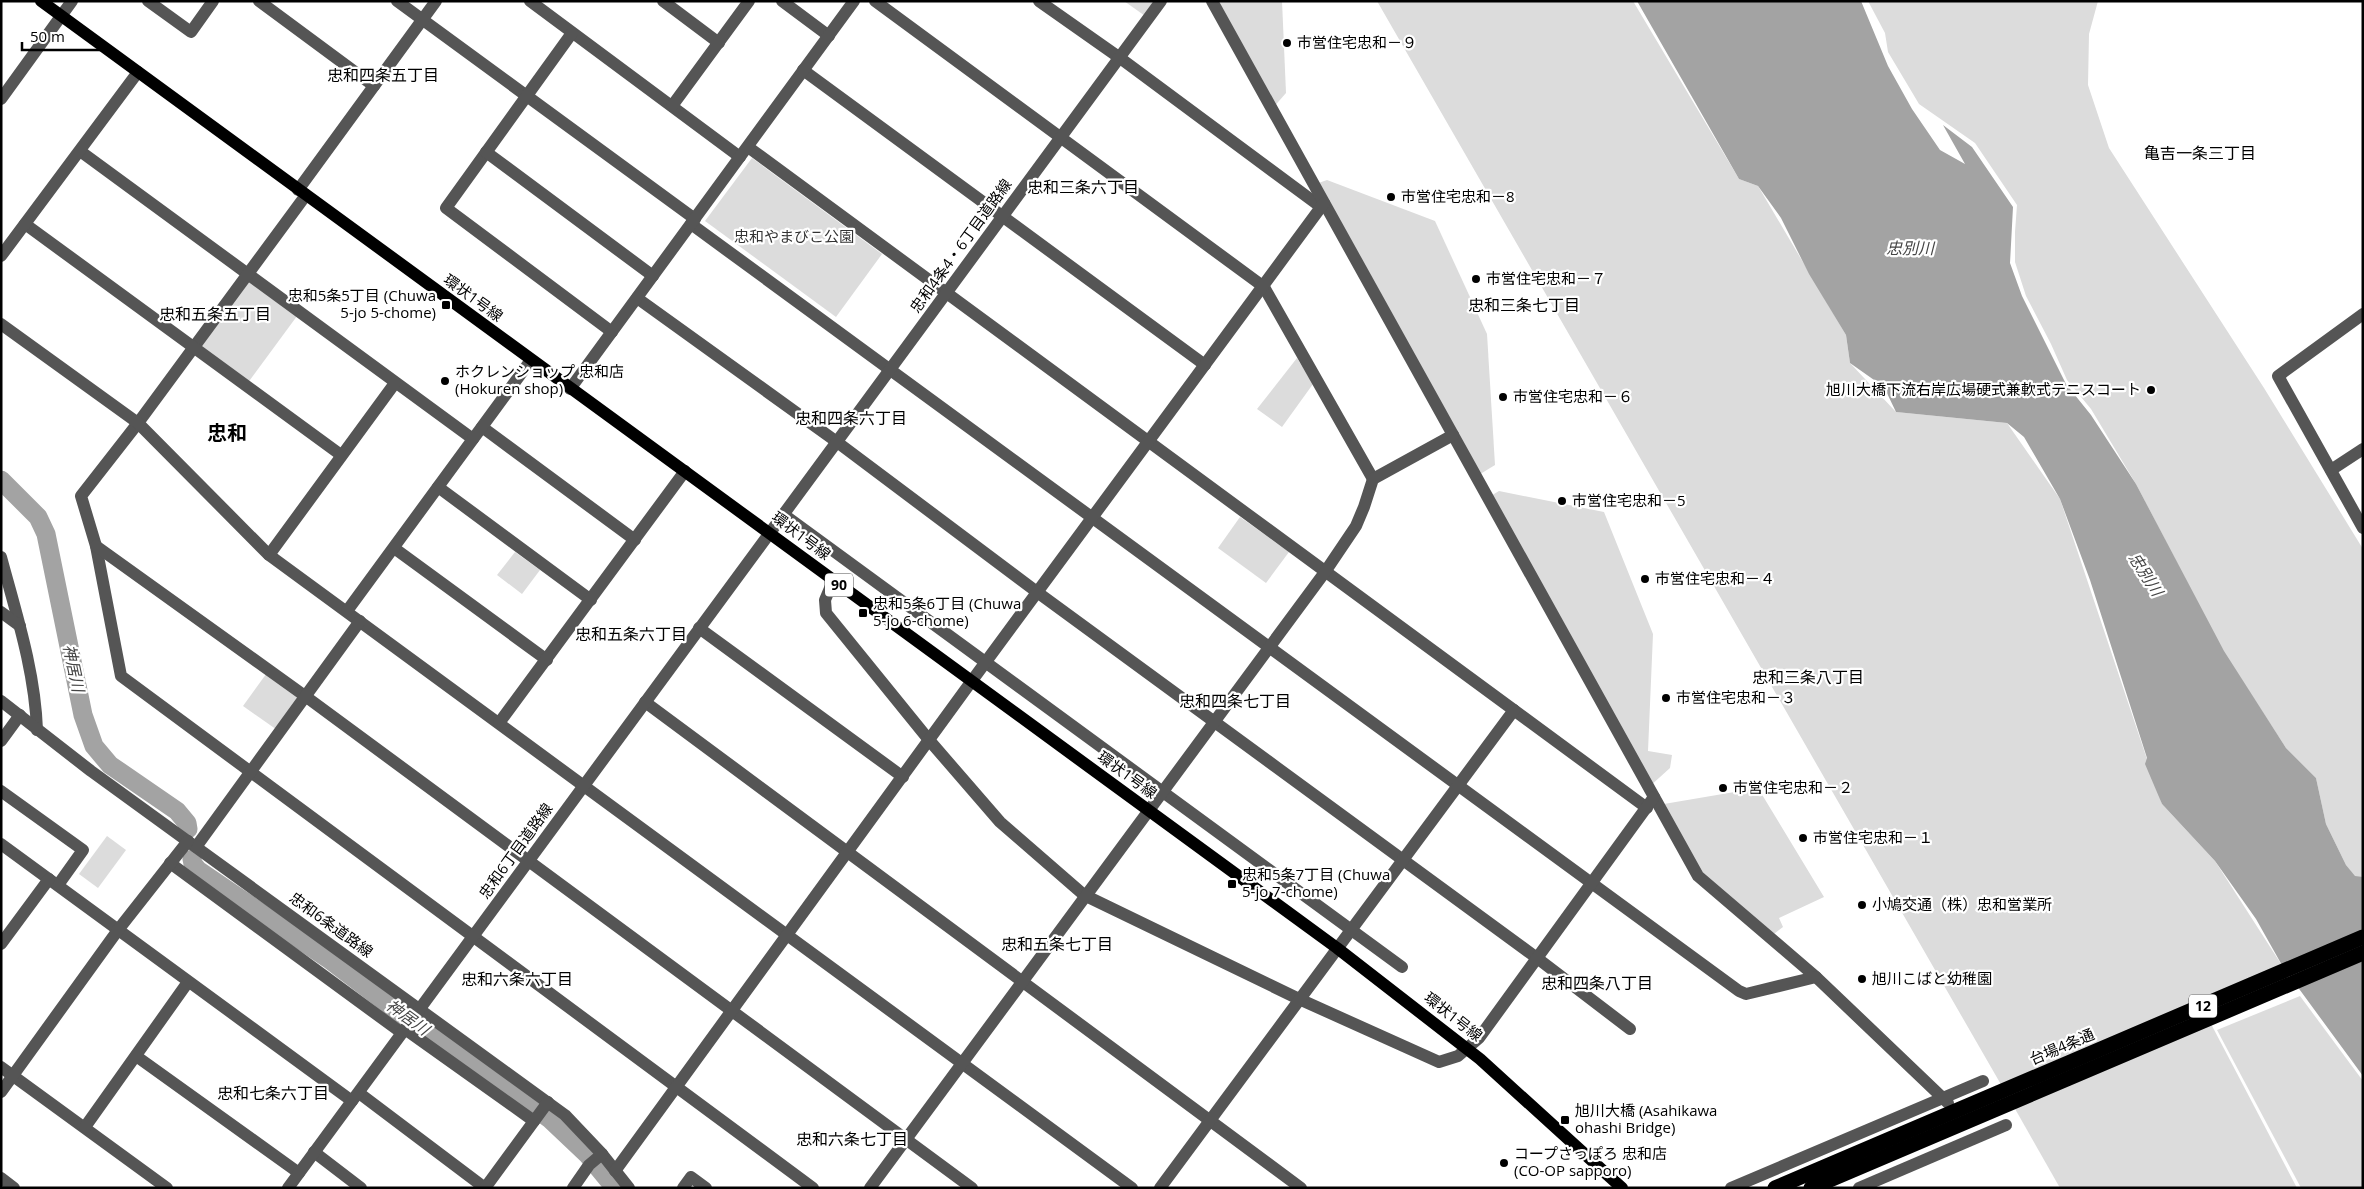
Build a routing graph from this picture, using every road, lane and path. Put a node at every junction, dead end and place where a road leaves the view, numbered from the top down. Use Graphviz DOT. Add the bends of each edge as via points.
graph roads {
  1 [pos="41,1"];
  2 [pos="72,1"];
  3 [pos="148,1"];
  4 [pos="213,1"];
  5 [pos="259,1"];
  6 [pos="397,1"];
  7 [pos="436,1"];
  8 [pos="530,1"];
  9 [pos="663,1"];
  10 [pos="749,1"];
  11 [pos="782,1"];
  12 [pos="854,1"];
  13 [pos="875,1"];
  14 [pos="1040,1"];
  15 [pos="1161,1"];
  16 [pos="1212,1"];
  17 [pos="61,16"];
  18 [pos="423,20"];
  19 [pos="572,33"];
  20 [pos="829,36"];
  21 [pos="719,42"];
  22 [pos="1120,58"];
  23 [pos="803,70"];
  24 [pos="138,72"];
  25 [pos="374,86"];
  26 [pos="2,95"];
  27 [pos="526,97"];
  28 [pos="672,106"];
  29 [pos="1061,137"];
  30 [pos="80,151"];
  31 [pos="486,152"];
  32 [pos="744,152"];
  33 [pos="302,193"];
  34 [pos="1323,205"];
  35 [pos="1004,216"];
  36 [pos="693,221"];
  37 [pos="25,224"];
  38 [pos="1,256"];
  39 [pos="248,275"];
  40 [pos="653,276"];
  41 [pos="1264,287"];
  42 [pos="945,293"];
  43 [pos="637,298"];
  44 [pos="2363,314"];
  45 [pos="4,331"];
  46 [pos="612,332"];
  47 [pos="195,346"];
  48 [pos="531,360"];
  49 [pos="1205,365"];
  50 [pos="891,369"];
  51 [pos="395,382"];
  52 [pos="570,389"];
  53 [pos="138,424"];
  54 [pos="482,427"];
  55 [pos="1453,435"];
  56 [pos="473,440"];
  57 [pos="837,442"];
  58 [pos="1148,442"];
  59 [pos="2363,449"];
  60 [pos="341,455"];
  61 [pos="2331,470"];
  62 [pos="685,471"];
  63 [pos="1373,479"];
  64 [pos="438,487"];
  65 [pos="783,514"];
  66 [pos="1093,518"];
  67 [pos="2363,528"];
  68 [pos="769,532"];
  69 [pos="635,540"];
  70 [pos="96,546"];
  71 [pos="394,548"];
  72 [pos="268,555"];
  73 [pos="1,557"];
  74 [pos="1324,572"];
  75 [pos="833,581"];
  76 [pos="1037,592"];
  77 [pos="591,600"];
  78 [pos="347,611"];
  79 [pos="1,612"];
  80 [pos="360,621"];
  81 [pos="20,626"];
  82 [pos="699,628"];
  83 [pos="1269,645"];
  84 [pos="547,660"];
  85 [pos="985,663"];
  86 [pos="971,682"];
  87 [pos="305,696"];
  88 [pos="1,701"];
  89 [pos="646,702"];
  90 [pos="1514,710"];
  91 [pos="20,715"];
  92 [pos="1214,720"];
  93 [pos="499,724"];
  94 [pos="37,730"];
  95 [pos="929,740"];
  96 [pos="1,741"];
  97 [pos="250,772"];
  98 [pos="903,777"];
  99 [pos="1459,784"];
  100 [pos="584,786"];
  101 [pos="1,791"];
  102 [pos="1161,792"];
  103 [pos="1654,797"];
  104 [pos="1647,808"];
  105 [pos="1149,810"];
  106 [pos="1,844"];
  107 [pos="192,844"];
  108 [pos="848,851"];
  109 [pos="530,860"];
  110 [pos="1403,860"];
  111 [pos="170,863"];
  112 [pos="54,882"];
  113 [pos="1591,884"];
  114 [pos="1084,895"];
  115 [pos="1351,929"];
  116 [pos="118,930"];
  117 [pos="787,935"];
  118 [pos="2363,937"];
  119 [pos="473,938"];
  120 [pos="1,944"];
  121 [pos="1337,948"];
  122 [pos="2363,953"];
  123 [pos="1537,958"];
  124 [pos="1402,967"];
  125 [pos="1816,977"];
  126 [pos="188,982"];
  127 [pos="1022,983"];
  128 [pos="1300,999"];
  129 [pos="731,1010"];
  130 [pos="410,1023"];
  131 [pos="1630,1029"];
  132 [pos="1468,1049"];
  133 [pos="136,1056"];
  134 [pos="961,1064"];
  135 [pos="1,1067"];
  136 [pos="13,1075"];
  137 [pos="1983,1081"];
  138 [pos="2046,1081"];
  139 [pos="675,1087"];
  140 [pos="1,1092"];
  141 [pos="356,1097"];
  142 [pos="1946,1100"];
  143 [pos="541,1112"];
  144 [pos="1210,1120"];
  145 [pos="2006,1125"];
  146 [pos="85,1127"];
  147 [pos="906,1139"];
  148 [pos="314,1152"];
  149 [pos="597,1159"];
  150 [pos="615,1171"];
  151 [pos="299,1173"];
  152 [pos="1,1178"];
  153 [pos="14,1188"];
  154 [pos="167,1188"];
  155 [pos="288,1188"];
  156 [pos="362,1188"];
  157 [pos="485,1188"];
  158 [pos="573,1188"];
  159 [pos="629,1188"];
  160 [pos="683,1188"];
  161 [pos="706,1188"];
  162 [pos="813,1188"];
  163 [pos="870,1188"];
  164 [pos="972,1188"];
  165 [pos="1132,1188"];
  166 [pos="1160,1188"];
  167 [pos="1301,1188"];
  168 [pos="1622,1188"];
  169 [pos="1731,1188"];
  170 [pos="1775,1188"];
  171 [pos="1811,1188"];
  172 [pos="1860,1188"];
  1 -- 17 [label="main road, 環状1号線 / 90"];
  2 -- 17 [label="street"];
  3 -- 4 [label="street" via="191,32"];
  5 -- 25 [label="street"];
  6 -- 18 [label="street"];
  7 -- 18 [label="street"];
  8 -- 19 [label="street"];
  9 -- 21 [label="street"];
  10 -- 21 [label="street"];
  11 -- 20 [label="street"];
  12 -- 20 [label="street"];
  13 -- 29 [label="street"];
  14 -- 22 [label="street"];
  15 -- 22 [label="street, 忠和4条4・6丁目道路線"];
  16 -- 34 [label="street"];
  17 -- 24 [label="main road, 環状1号線 / 90"];
  17 -- 26 [label="street"];
  18 -- 25 [label="street"];
  18 -- 27 [label="street"];
  19 -- 27 [label="street"];
  19 -- 28 [label="street"];
  20 -- 23 [label="street"];
  21 -- 28 [label="street"];
  22 -- 29 [label="street, 忠和4条4・6丁目道路線"];
  22 -- 34 [label="street"];
  23 -- 32 [label="street"];
  23 -- 35 [label="street"];
  24 -- 30 [label="street"];
  24 -- 33 [label="main road, 環状1号線 / 90"];
  25 -- 33 [label="street"];
  27 -- 31 [label="street"];
  27 -- 36 [label="street"];
  28 -- 32 [label="street"];
  29 -- 35 [label="street, 忠和4条4・6丁目道路線"];
  29 -- 41 [label="street"];
  30 -- 37 [label="street"];
  30 -- 39 [label="street"];
  31 -- 40 [label="street"];
  31 -- 46 [label="street" via="446,208"];
  32 -- 36 [label="street"];
  32 -- 42 [label="street"];
  33 -- 39 [label="street"];
  33 -- 48 [label="main road, 環状1号線 / 90"];
  34 -- 41 [label="street"];
  34 -- 55 [label="street"];
  35 -- 42 [label="street, 忠和4条4・6丁目道路線"];
  35 -- 49 [label="street"];
  36 -- 40 [label="street"];
  36 -- 50 [label="street"];
  37 -- 38 [label="street"];
  37 -- 47 [label="street"];
  39 -- 47 [label="street"];
  39 -- 51 [label="street"];
  40 -- 43 [label="street"];
  41 -- 49 [label="street"];
  41 -- 63 [label="street"];
  42 -- 50 [label="street, 忠和4条4・6丁目道路線"];
  42 -- 58 [label="street"];
  43 -- 46 [label="street"];
  43 -- 57 [label="street"];
  44 -- 61 [label="street" via="2278,376"];
  45 -- 53 [label="street"];
  46 -- 52 [label="street"];
  47 -- 53 [label="street"];
  47 -- 60 [label="street"];
  48 -- 52 [label="main road, 環状1号線 / 90"];
  48 -- 54 [label="street"];
  49 -- 58 [label="street"];
  50 -- 57 [label="street, 忠和4条4・6丁目道路線"];
  50 -- 66 [label="street"];
  51 -- 56 [label="street"];
  51 -- 60 [label="street"];
  52 -- 62 [label="main road, 環状1号線 / 90"];
  53 -- 70 [label="street" via="81,496"];
  53 -- 72 [label="street"];
  54 -- 56 [label="street"];
  54 -- 69 [label="street"];
  55 -- 63 [label="street"];
  55 -- 103 [label="street"];
  56 -- 64 [label="street"];
  57 -- 65 [label="street, 忠和4条4・6丁目道路線"];
  57 -- 76 [label="street"];
  58 -- 66 [label="street"];
  58 -- 74 [label="street"];
  59 -- 61 [label="street"];
  60 -- 72 [label="street"];
  61 -- 67 [label="street"];
  62 -- 68 [label="main road, 環状1号線 / 90"];
  62 -- 69 [label="street"];
  63 -- 74 [label="street" via="1356,526"];
  64 -- 71 [label="street"];
  64 -- 77 [label="street"];
  65 -- 68 [label="street, 忠和4条4・6丁目道路線"];
  65 -- 85 [label="street"];
  66 -- 76 [label="street"];
  66 -- 83 [label="street"];
  68 -- 75 [label="main road, 環状1号線 / 90"];
  68 -- 82 [label="street, 忠和6丁目道路線"];
  69 -- 77 [label="street"];
  70 -- 87 [label="street"];
  70 -- 97 [label="street" via="121,676"];
  71 -- 78 [label="street"];
  71 -- 84 [label="street"];
  72 -- 78 [label="street"];
  73 -- 81 [label="street"];
  74 -- 83 [label="street"];
  74 -- 90 [label="street"];
  75 -- 86 [label="main road, 環状1号線 / 90"];
  75 -- 95 [label="street" via="825,600 826,613"];
  76 -- 85 [label="street"];
  76 -- 92 [label="street"];
  77 -- 84 [label="street"];
  78 -- 80 [label="street"];
  79 -- 81 [label="street"];
  80 -- 87 [label="street"];
  80 -- 93 [label="street"];
  81 -- 94 [label="street"];
  82 -- 89 [label="street, 忠和6丁目道路線"];
  82 -- 98 [label="street"];
  83 -- 92 [label="street"];
  83 -- 99 [label="street"];
  84 -- 93 [label="street"];
  85 -- 86 [label="street"];
  85 -- 102 [label="street"];
  86 -- 95 [label="street"];
  86 -- 105 [label="main road, 環状1号線 / 90"];
  87 -- 97 [label="street"];
  87 -- 109 [label="street"];
  88 -- 91 [label="street, 忠和6条道路線"];
  89 -- 100 [label="street, 忠和6丁目道路線"];
  89 -- 108 [label="street"];
  90 -- 99 [label="street"];
  90 -- 104 [label="street"];
  91 -- 94 [label="street, 忠和6条道路線"];
  91 -- 96 [label="street"];
  92 -- 102 [label="street"];
  92 -- 110 [label="street"];
  93 -- 100 [label="street"];
  94 -- 107 [label="street, 忠和6条道路線"];
  95 -- 98 [label="street"];
  95 -- 114 [label="street" via="1000,822"];
  97 -- 107 [label="street"];
  97 -- 119 [label="street"];
  98 -- 108 [label="street"];
  99 -- 110 [label="street"];
  99 -- 113 [label="street"];
  100 -- 109 [label="street, 忠和6丁目道路線"];
  100 -- 117 [label="street"];
  101 -- 112 [label="street" via="83,850"];
  102 -- 105 [label="street"];
  102 -- 115 [label="street"];
  103 -- 104 [label="street"];
  103 -- 125 [label="street" via="1698,876"];
  104 -- 113 [label="street"];
  105 -- 114 [label="street"];
  105 -- 121 [label="main road, 環状1号線 / 90"];
  106 -- 112 [label="street"];
  107 -- 111 [label="street"];
  107 -- 130 [label="street, 忠和6条道路線"];
  108 -- 117 [label="street"];
  108 -- 127 [label="street"];
  109 -- 119 [label="street, 忠和6丁目道路線"];
  109 -- 129 [label="street"];
  110 -- 115 [label="street"];
  110 -- 123 [label="street"];
  111 -- 116 [label="street"];
  111 -- 130 [label="street"];
  112 -- 116 [label="street"];
  112 -- 120 [label="street"];
  113 -- 123 [label="street"];
  113 -- 125 [label="street" via="1746,994"];
  114 -- 127 [label="street"];
  114 -- 128 [label="street"];
  115 -- 121 [label="street"];
  115 -- 124 [label="street"];
  116 -- 126 [label="street"];
  116 -- 136 [label="street"];
  117 -- 129 [label="street"];
  117 -- 134 [label="street"];
  118 -- 138 [label="highway, 台場4条通 / 12"];
  119 -- 130 [label="street, 忠和6丁目道路線"];
  119 -- 139 [label="street"];
  121 -- 128 [label="street"];
  121 -- 132 [label="main road, 環状1号線 / 90"];
  122 -- 138 [label="highway, 台場4条通 / 12"];
  123 -- 131 [label="street"];
  123 -- 132 [label="street"];
  125 -- 142 [label="street"];
  126 -- 133 [label="street"];
  126 -- 141 [label="street"];
  127 -- 134 [label="street"];
  127 -- 144 [label="street"];
  128 -- 132 [label="street" via="1438,1062 1447,1061"];
  128 -- 144 [label="street"];
  129 -- 139 [label="street"];
  129 -- 147 [label="street"];
  130 -- 141 [label="street, 忠和6丁目道路線"];
  130 -- 143 [label="street"];
  130 -- 143 [label="street, 忠和6条道路線"];
  132 -- 168 [label="main road, 環状1号線 / 90"];
  133 -- 146 [label="street"];
  133 -- 151 [label="street"];
  134 -- 147 [label="street"];
  134 -- 165 [label="street"];
  135 -- 136 [label="street"];
  136 -- 140 [label="street"];
  136 -- 146 [label="street"];
  137 -- 142 [label="street"];
  138 -- 170 [label="highway, 台場4条通 / 12"];
  138 -- 171 [label="highway, 台場4条通 / 12"];
  139 -- 150 [label="street"];
  139 -- 162 [label="street"];
  141 -- 148 [label="street, 忠和6丁目道路線"];
  141 -- 157 [label="street"];
  142 -- 169 [label="street"];
  143 -- 149 [label="street, 忠和6条道路線" via="565,1115"];
  143 -- 157 [label="street"];
  144 -- 166 [label="street"];
  144 -- 167 [label="street"];
  145 -- 172 [label="street" via="1964,1140"];
  146 -- 154 [label="street"];
  147 -- 163 [label="street"];
  147 -- 164 [label="street"];
  148 -- 151 [label="street, 忠和6丁目道路線"];
  148 -- 156 [label="street"];
  149 -- 150 [label="street, 忠和6条道路線"];
  149 -- 158 [label="street"];
  150 -- 159 [label="street, 忠和6条道路線"];
  151 -- 155 [label="street, 忠和6丁目道路線"];
  152 -- 153 [label="street"];
  160 -- 161 [label="street" via="691,1177"];
}
